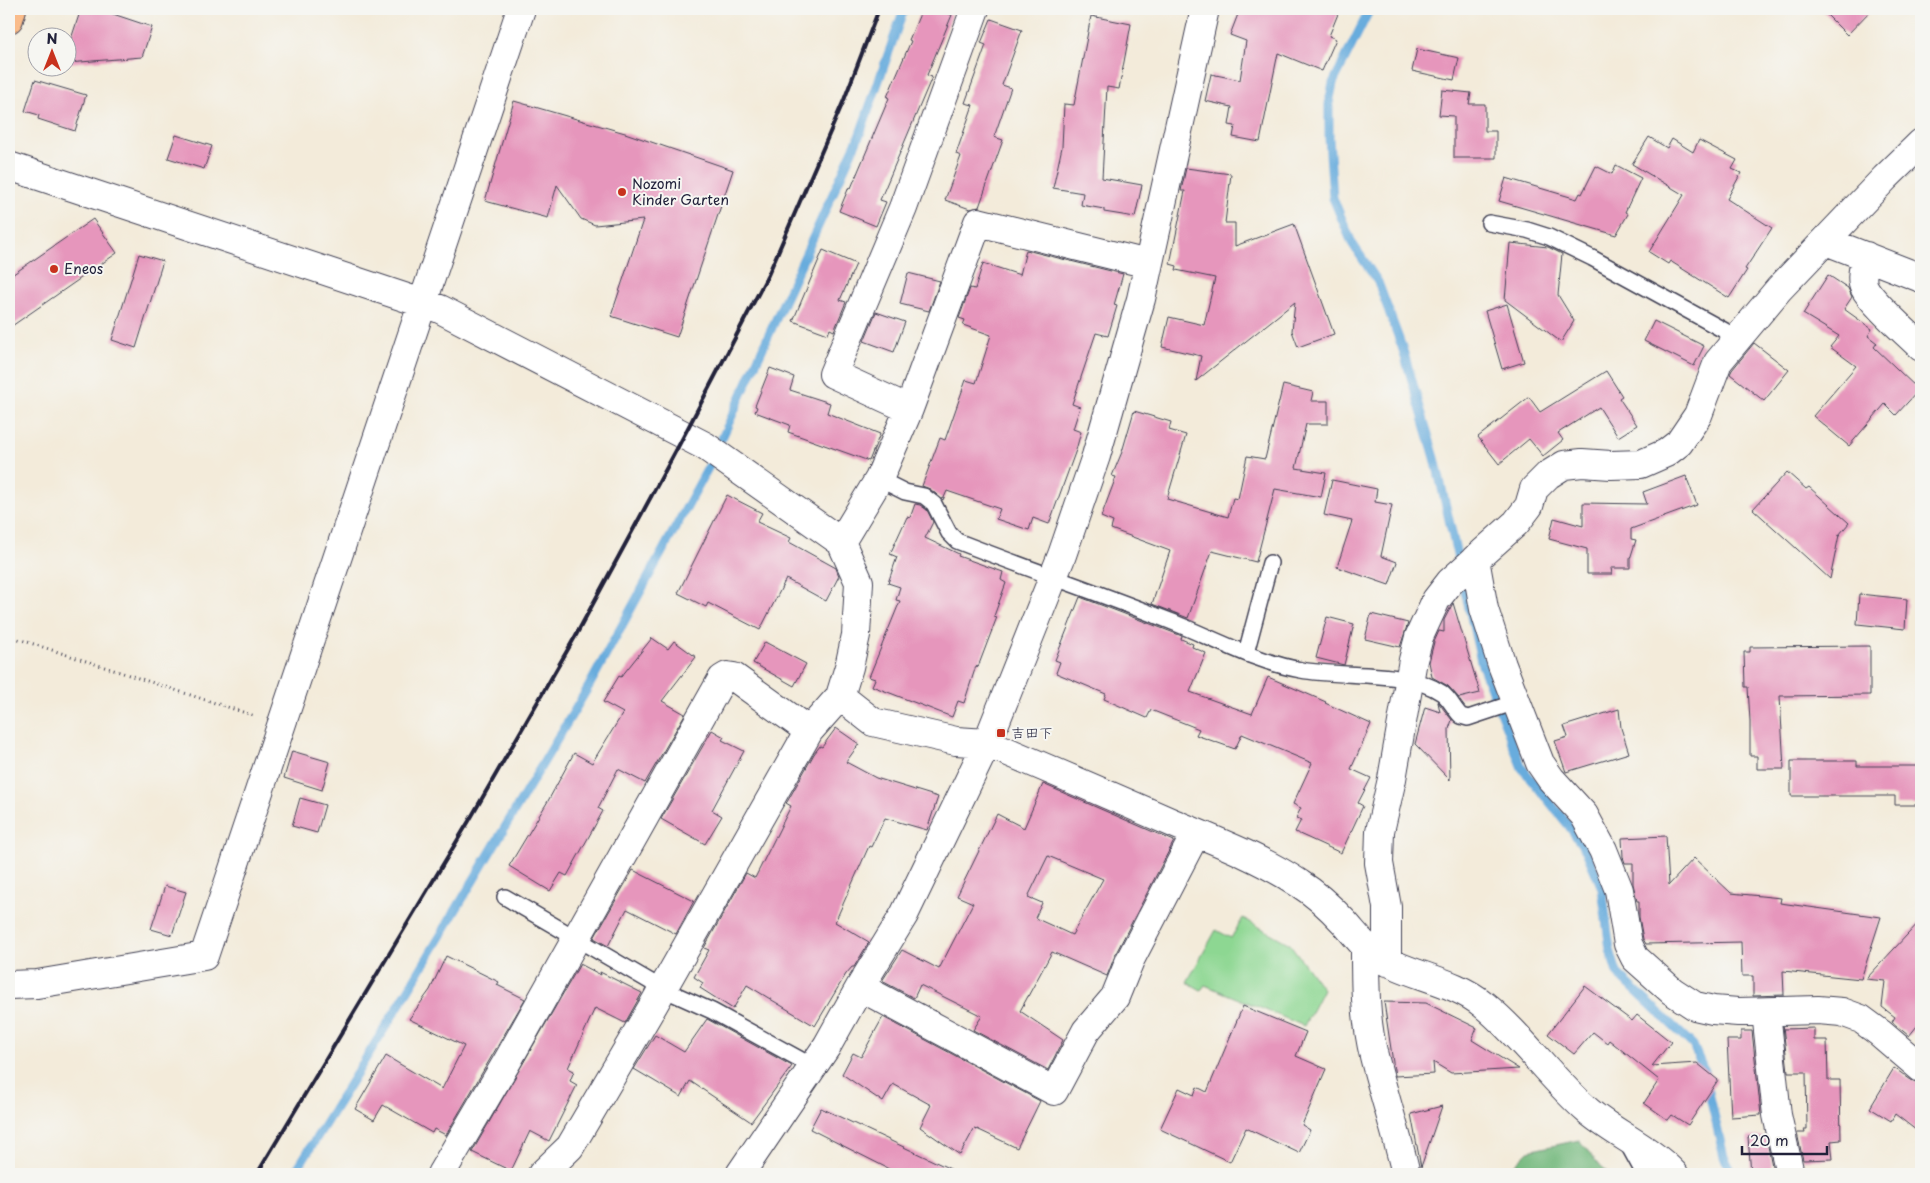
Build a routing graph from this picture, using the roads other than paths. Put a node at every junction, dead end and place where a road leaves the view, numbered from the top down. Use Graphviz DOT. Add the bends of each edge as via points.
graph roads {
  1 [pos="12,9"];
  2 [pos="521,9"];
  3 [pos="974,9"];
  4 [pos="1198,11"];
  5 [pos="9,19"];
  6 [pos="1921,143"];
  7 [pos="9,166"];
  8 [pos="1489,223"];
  9 [pos="1826,241"];
  10 [pos="1866,256"];
  11 [pos="1148,264"];
  12 [pos="1921,278"];
  13 [pos="423,304"];
  14 [pos="1738,338"];
  15 [pos="1921,347"];
  16 [pos="909,409"];
  17 [pos="879,479"];
  18 [pos="841,542"];
  19 [pos="1475,559"];
  20 [pos="1270,563"];
  21 [pos="1054,576"];
  22 [pos="1246,653"];
  23 [pos="1409,681"];
  24 [pos="840,696"];
  25 [pos="1516,702"];
  26 [pos="808,731"];
  27 [pos="987,743"];
  28 [pos="1196,833"];
  29 [pos="505,897"];
  30 [pos="575,939"];
  31 [pos="1364,946"];
  32 [pos="1387,962"];
  33 [pos="9,985"];
  34 [pos="860,987"];
  35 [pos="663,989"];
  36 [pos="1766,1012"];
  37 [pos="814,1067"];
  38 [pos="1921,1068"];
  39 [pos="1624,1137"];
  40 [pos="441,1174"];
  41 [pos="542,1174"];
  42 [pos="740,1174"];
  43 [pos="1406,1174"];
  44 [pos="1644,1174"];
  45 [pos="1674,1174"];
  46 [pos="1790,1174"];
  1 -- 5 [label="highway"];
  2 -- 13 [label="street"];
  3 -- 16 [label="street" via="903,208 833,374"];
  4 -- 11 [label="street"];
  6 -- 9 [label="street"];
  7 -- 13 [label="street"];
  8 -- 14 [label="lane" via="1549,237"];
  9 -- 10 [label="street"];
  9 -- 14 [label="street" via="1779,289"];
  10 -- 12 [label="street"];
  10 -- 15 [label="street" via="1864,286"];
  11 -- 16 [label="street" via="978,222"];
  11 -- 21 [label="street" via="1096,456"];
  13 -- 18 [label="street" via="440,309 705,446"];
  13 -- 33 [label="street" via="204,956 37,984"];
  14 -- 19 [label="street" via="1718,362 1698,415 1679,443 1641,464 1564,465 1534,489 1528,506 1516,523"];
  16 -- 17 [label="street"];
  17 -- 18 [label="street"];
  17 -- 21 [label="lane" via="905,492 924,496 934,504 949,532 958,540"];
  18 -- 24 [label="street" via="859,582 856,635"];
  19 -- 23 [label="street" via="1436,600 1419,637"];
  19 -- 25 [label="street" via="1484,608"];
  20 -- 22 [label="lane"];
  21 -- 22 [label="lane"];
  21 -- 27 [label="street"];
  22 -- 23 [label="lane" via="1300,670 1331,675 1396,677"];
  23 -- 25 [label="lane" via="1444,694 1461,716 1468,718"];
  23 -- 32 [label="street" via="1378,848 1387,907"];
  24 -- 26 [label="street"];
  24 -- 27 [label="street" via="873,722 956,741"];
  25 -- 36 [label="street" via="1540,763 1584,815 1603,850 1619,890 1628,944 1635,958 1672,991 1695,1006"];
  26 -- 30 [label="street" via="734,676 722,679"];
  26 -- 35 [label="street"];
  27 -- 28 [label="street"];
  27 -- 34 [label="street" via="904,915"];
  28 -- 31 [label="street" via="1272,867 1301,884 1343,921"];
  28 -- 34 [label="street" via="1130,960 1115,997 1086,1031 1054,1091"];
  29 -- 30 [label="lane"];
  30 -- 35 [label="lane"];
  30 -- 40 [label="street"];
  31 -- 32 [label="street"];
  31 -- 43 [label="street" via="1365,1004 1373,1055"];
  32 -- 39 [label="street" via="1454,988 1482,1003 1527,1046 1567,1092"];
  34 -- 37 [label="street"];
  35 -- 37 [label="lane" via="712,1011"];
  35 -- 41 [label="street" via="570,1147"];
  36 -- 38 [label="street" via="1842,1012 1861,1019"];
  36 -- 46 [label="street" via="1777,1114"];
  37 -- 42 [label="street"];
  39 -- 44 [label="lane"];
  39 -- 45 [label="street" via="1650,1153"];
}
